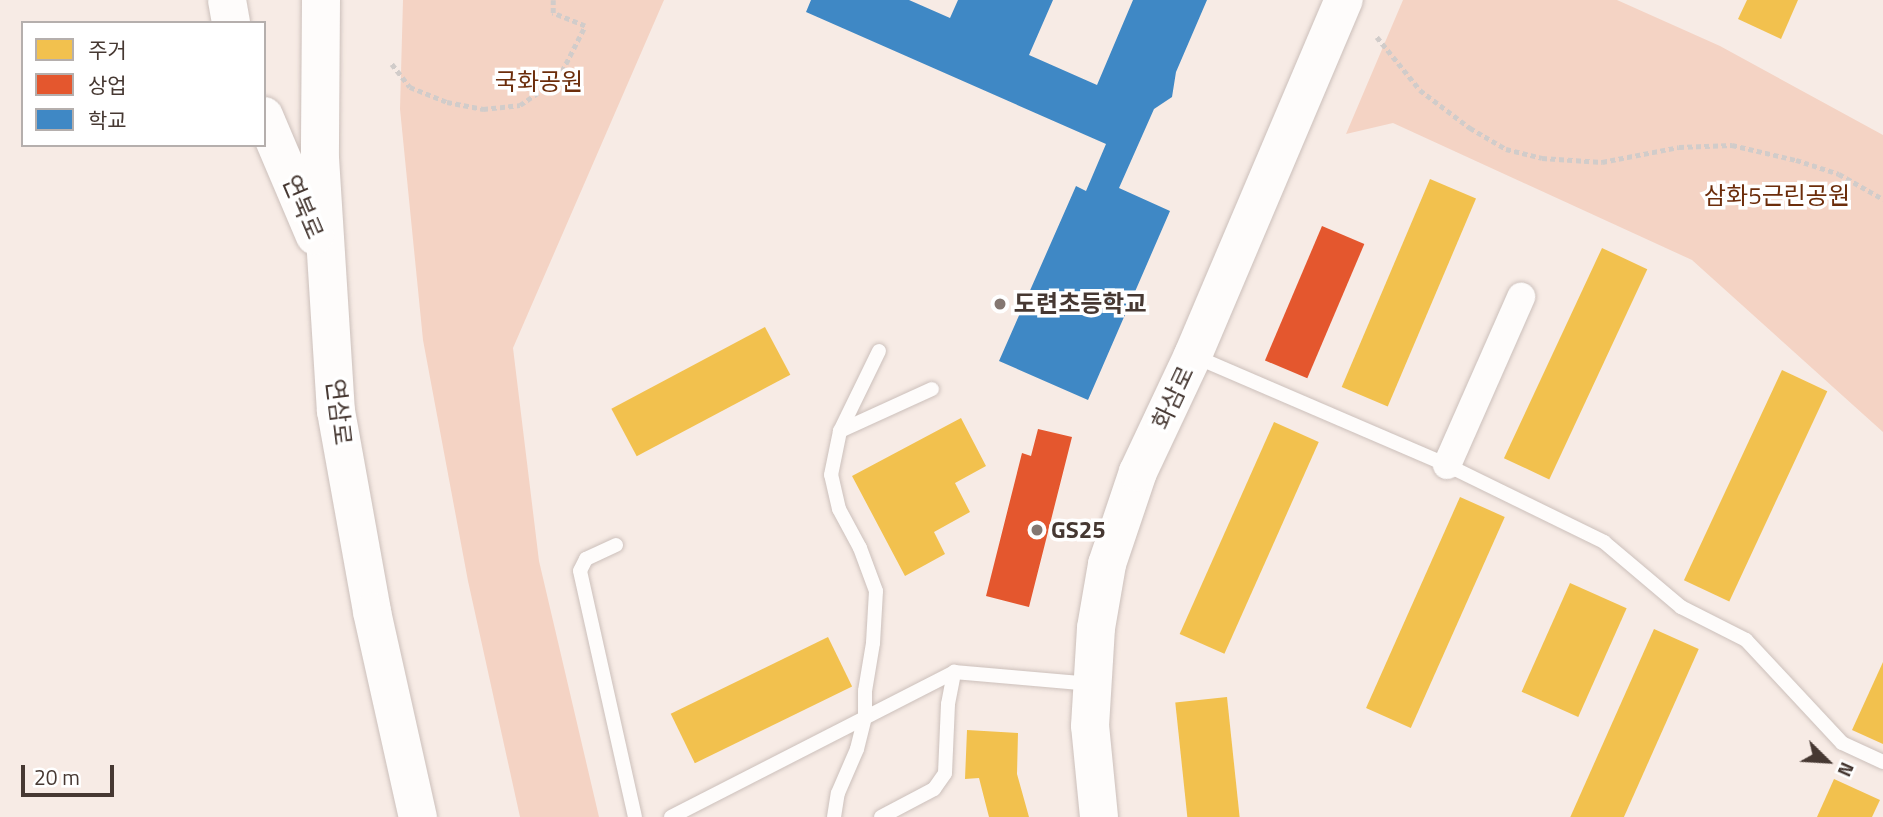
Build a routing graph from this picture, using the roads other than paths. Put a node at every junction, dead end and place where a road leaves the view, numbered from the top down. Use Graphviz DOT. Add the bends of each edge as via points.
graph roads {
  1 [pos="227,0"];
  2 [pos="321,0"];
  3 [pos="1344,0"];
  4 [pos="231,21"];
  5 [pos="266,121"];
  6 [pos="326,260"];
  7 [pos="1521,297"];
  8 [pos="879,351"];
  9 [pos="1193,355"];
  10 [pos="932,389"];
  11 [pos="841,430"];
  12 [pos="1447,465"];
  13 [pos="616,545"];
  14 [pos="954,672"];
  15 [pos="1092,684"];
  16 [pos="865,717"];
  17 [pos="1883,762"];
  18 [pos="418,817"];
  19 [pos="635,817"];
  20 [pos="671,817"];
  21 [pos="834,817"];
  22 [pos="881,817"];
  23 [pos="1099,817"];
  1 -- 4 [label="main road"];
  2 -- 6 [label="main road, 연삼로" via="320,158"];
  3 -- 9 [label="main road, 화삼로"];
  5 -- 6 [label="main road, 연북로"];
  6 -- 18 [label="main road, 연삼로" via="336,411 372,612"];
  7 -- 12 [label="street"];
  8 -- 11 [label="lane"];
  9 -- 12 [label="lane"];
  9 -- 15 [label="main road, 화삼로" via="1138,472 1107,564"];
  10 -- 11 [label="lane"];
  11 -- 16 [label="lane" via="831,475 839,509 876,591"];
  12 -- 17 [label="lane" via="1604,542 1681,607 1746,640 1842,743"];
  13 -- 19 [label="lane" via="586,559 580,571"];
  14 -- 15 [label="lane"];
  14 -- 16 [label="lane"];
  14 -- 22 [label="lane" via="944,773 934,789"];
  15 -- 23 [label="main road, 화삼로" via="1090,726"];
  16 -- 20 [label="lane"];
  16 -- 21 [label="lane"];
}
